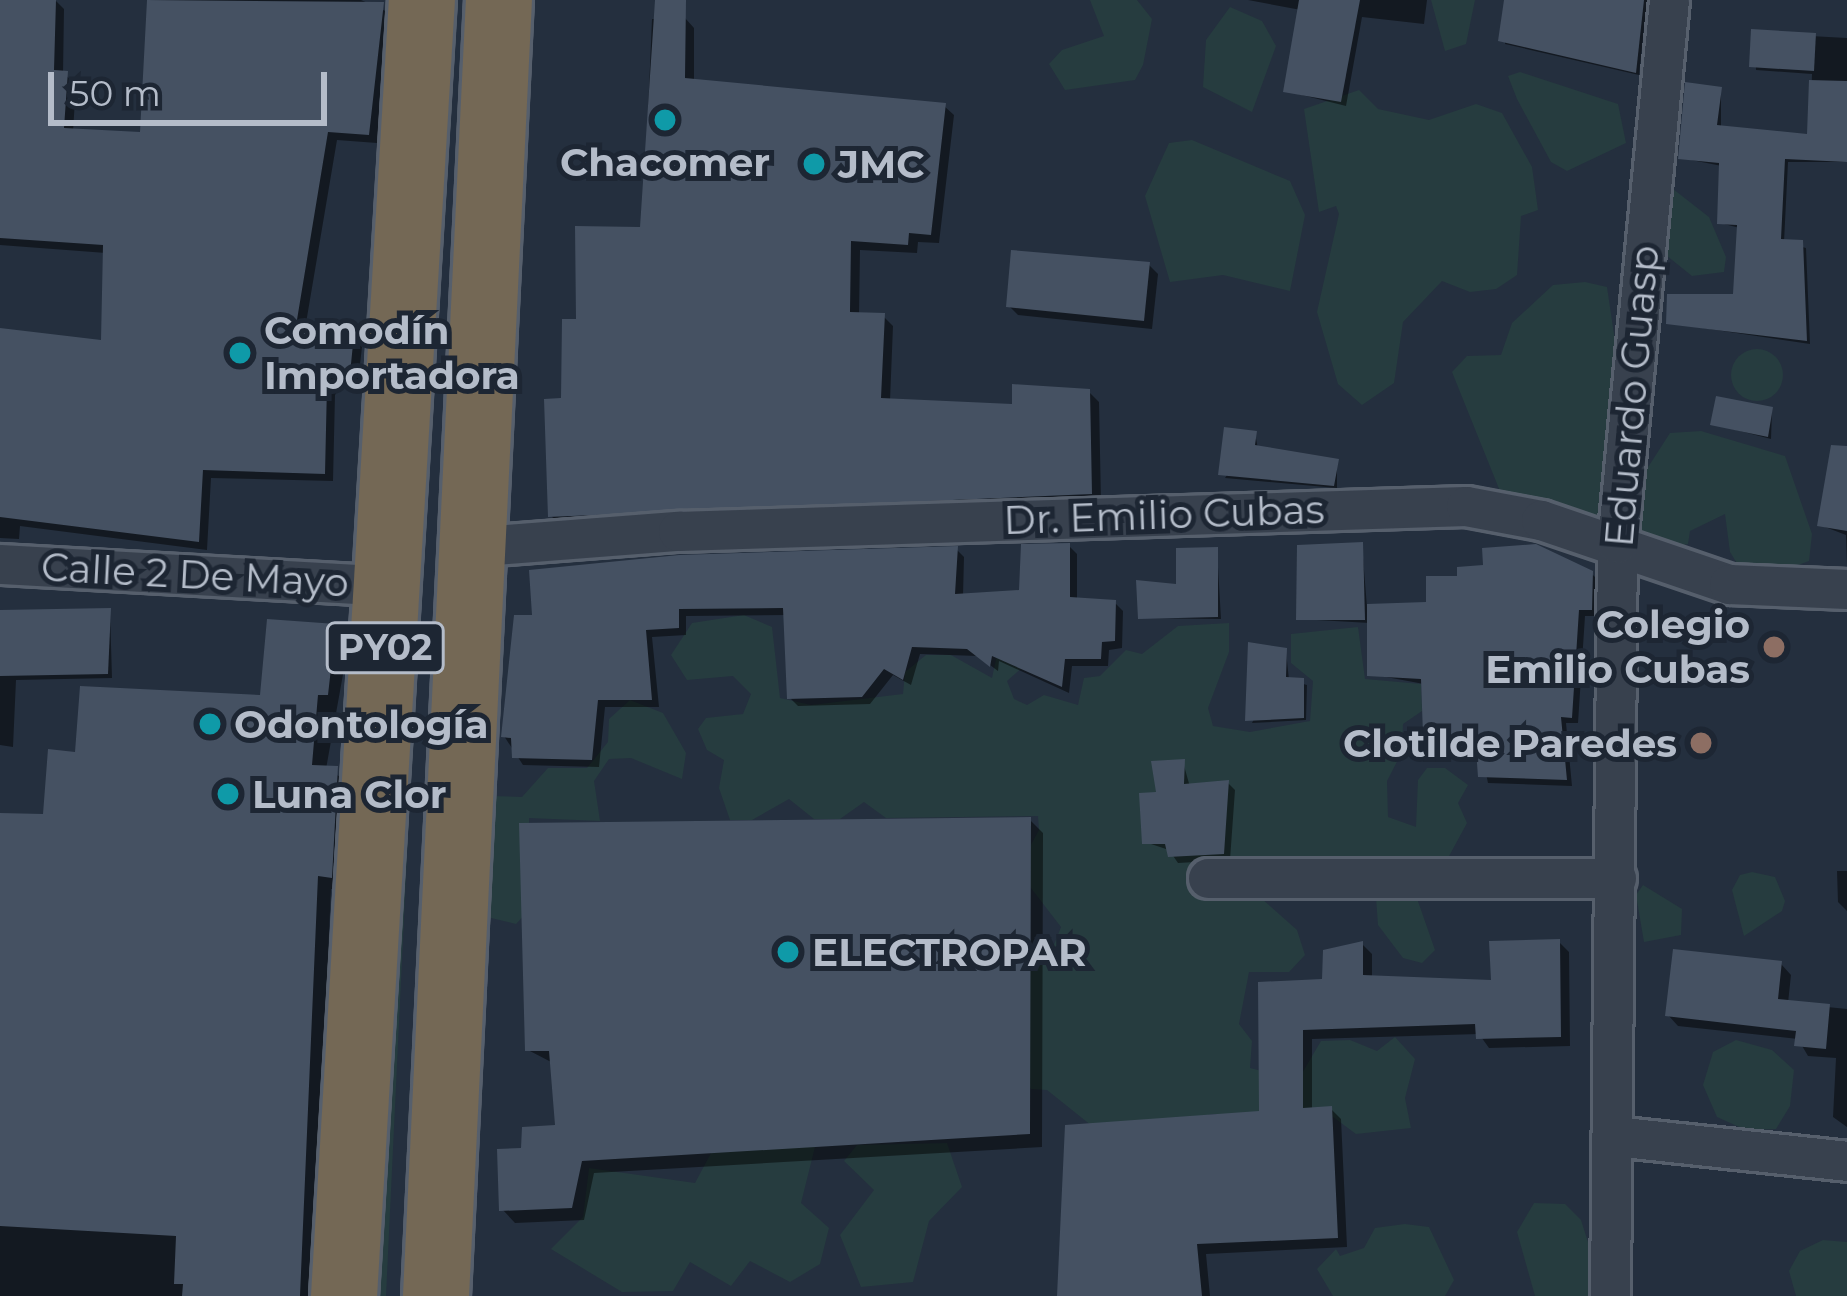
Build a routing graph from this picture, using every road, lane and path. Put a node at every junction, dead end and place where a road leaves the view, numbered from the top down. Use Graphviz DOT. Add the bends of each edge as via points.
graph roads {
  1 [pos="422,0"];
  2 [pos="499,0"];
  3 [pos="1669,0"];
  4 [pos="1617,543"];
  5 [pos="468,547"];
  6 [pos="0,564"];
  7 [pos="390,586"];
  8 [pos="1847,589"];
  9 [pos="1208,878"];
  10 [pos="1616,878"];
  11 [pos="1614,1136"];
  12 [pos="1847,1161"];
  13 [pos="344,1296"];
  14 [pos="436,1296"];
  15 [pos="1610,1296"];
  1 -- 7 [label="highway, PY02"];
  2 -- 5 [label="highway, PY02"];
  3 -- 4 [label="street, Eduardo Guasp"];
  4 -- 5 [label="street, Dr. Emilio Cubas" via="1466,506 678,531"];
  4 -- 8 [label="street, Dr. Emilio Cubas" via="1729,584"];
  4 -- 10 [label="street, Eduardo Guasp"];
  5 -- 14 [label="highway, PY02"];
  6 -- 7 [label="street, Calle 2 De Mayo"];
  7 -- 13 [label="highway, PY02"];
  9 -- 10 [label="street"];
  10 -- 11 [label="street, Eduardo Guasp"];
  11 -- 12 [label="street"];
  11 -- 15 [label="street, Eduardo Guasp"];
}
